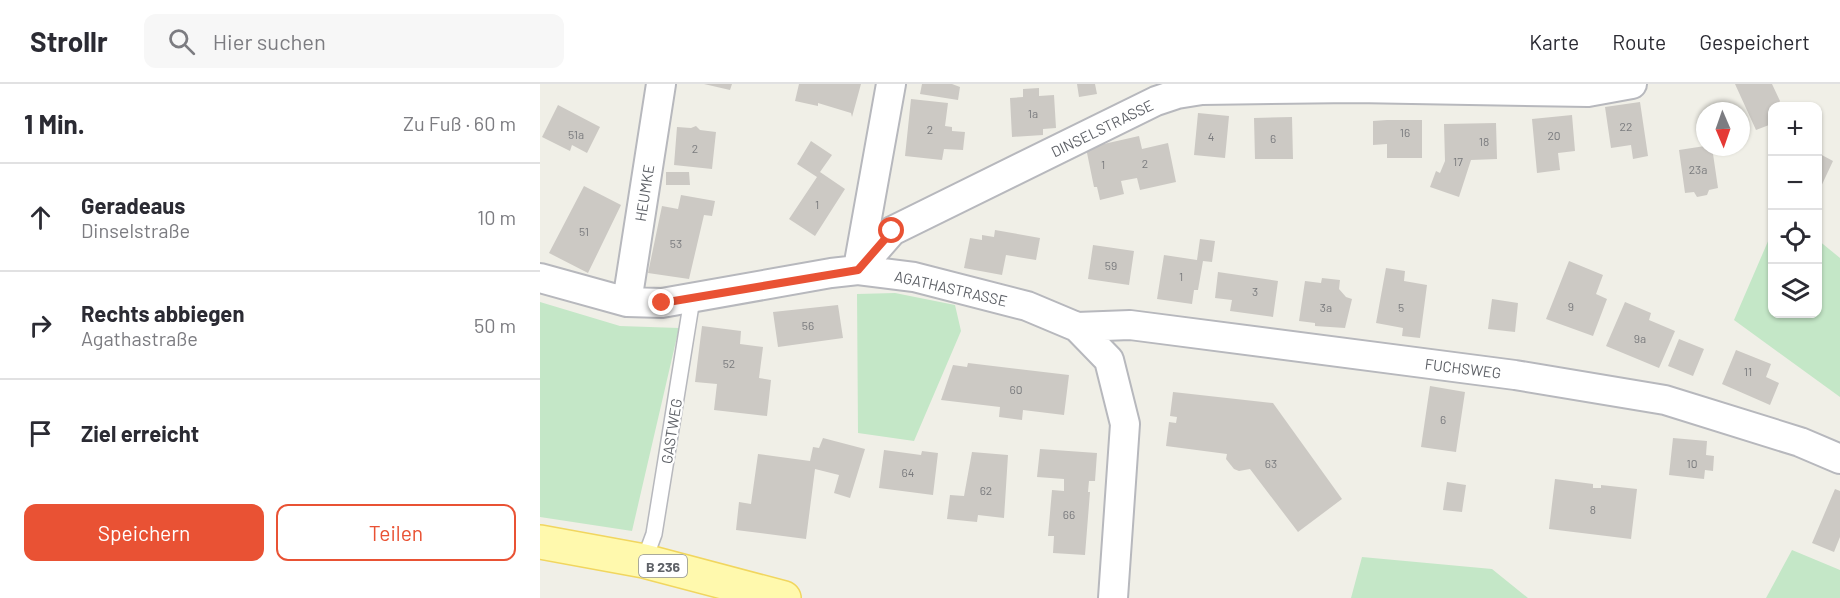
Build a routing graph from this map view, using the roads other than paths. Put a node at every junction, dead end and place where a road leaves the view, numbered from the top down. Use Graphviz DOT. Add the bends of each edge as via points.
graph roads {
  1 [pos="661,84"];
  2 [pos="891,84"];
  3 [pos="1632,84"];
  4 [pos="1355,86"];
  5 [pos="858,270"];
  6 [pos="540,278"];
  7 [pos="692,299"];
  8 [pos="627,302"];
  9 [pos="1077,327"];
  10 [pos="1840,459"];
  11 [pos="540,542"];
  12 [pos="644,561"];
  13 [pos="784,598"];
  14 [pos="1113,598"];
  1 -- 8 [label="street, HEUMKE"];
  2 -- 5 [label="street"];
  3 -- 4 [label="street, DINSELSTRASSE" via="1588,92"];
  4 -- 5 [label="street, DINSELSTRASSE" via="1202,90 1156,101 892,231"];
  5 -- 7 [label="street, AGATHASTRASSE"];
  5 -- 9 [label="street, AGATHASTRASSE" via="914,277 1027,306"];
  6 -- 8 [label="street, AGATHASTRASSE"];
  7 -- 8 [label="street, AGATHASTRASSE"];
  7 -- 12 [label="lane, GASTWEG" via="654,534"];
  9 -- 10 [label="street, FUCHSWEG" via="1130,325 1515,375 1665,400 1800,442"];
  9 -- 14 [label="street, AGATHASTRASSE" via="1109,360 1125,424"];
  11 -- 12 [label="main road, B 236"];
  12 -- 13 [label="main road, B 236"];
}
